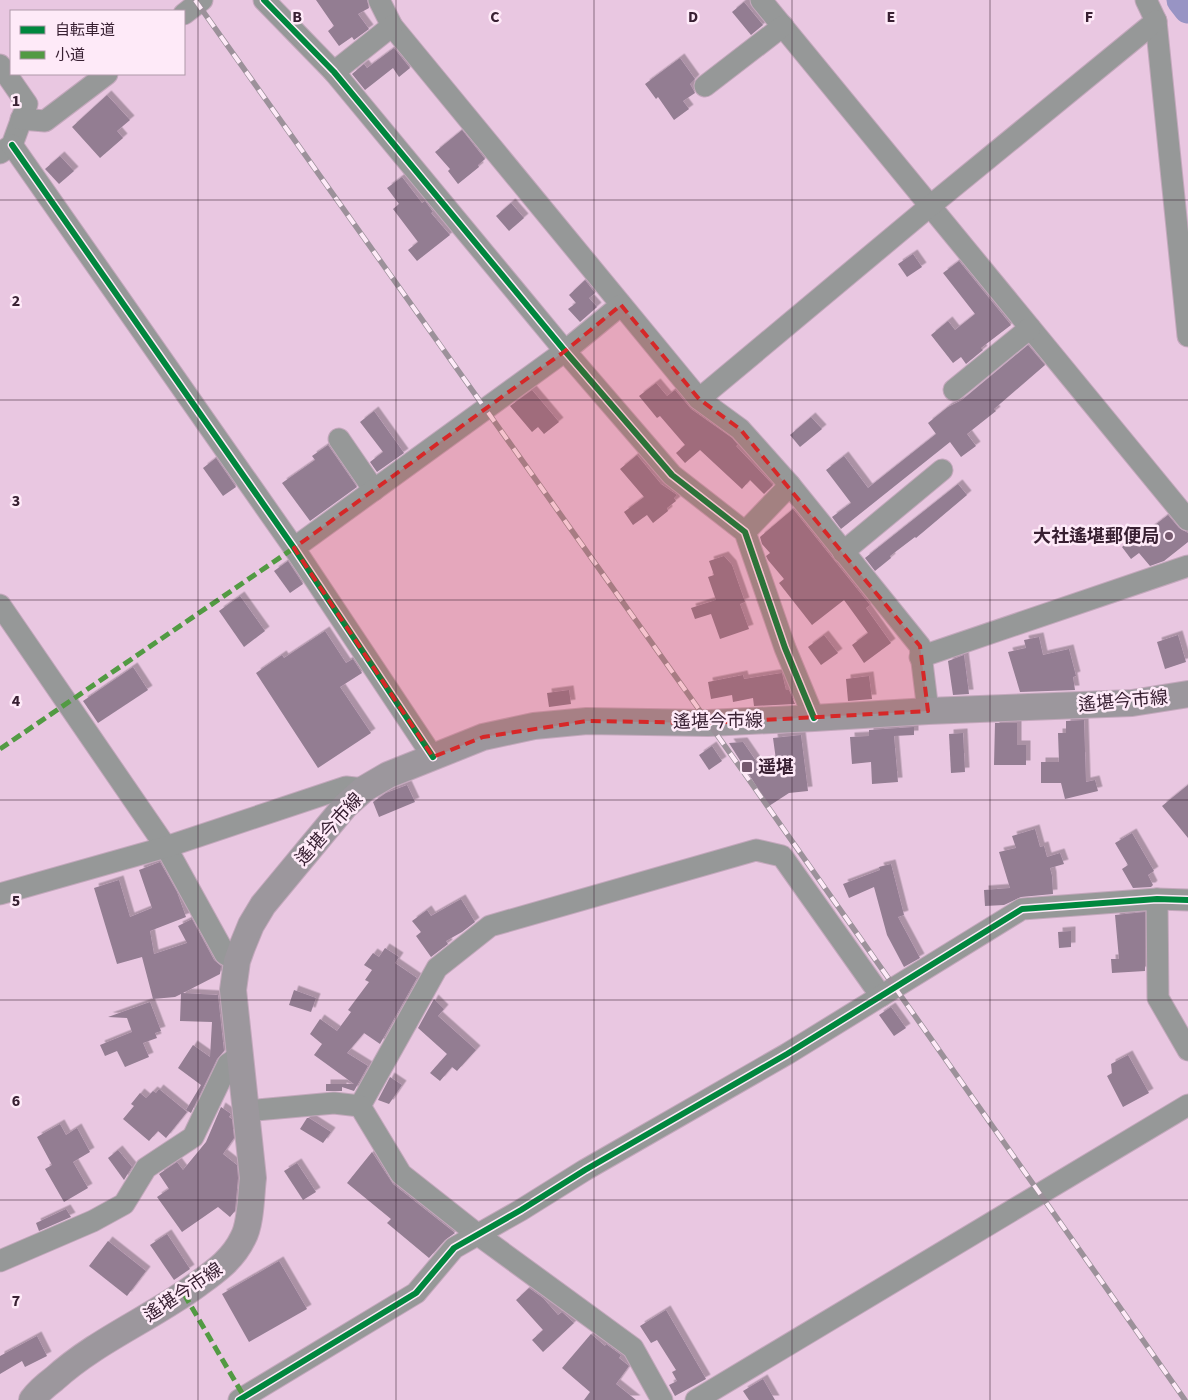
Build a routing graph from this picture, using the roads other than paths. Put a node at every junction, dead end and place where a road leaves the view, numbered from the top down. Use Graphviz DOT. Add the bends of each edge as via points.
graph roads {
  1 [pos="202,0"];
  2 [pos="264,0"];
  3 [pos="379,0"];
  4 [pos="762,0"];
  5 [pos="1146,0"];
  6 [pos="185,13"];
  7 [pos="1156,21"];
  8 [pos="392,26"];
  9 [pos="783,26"];
  10 [pos="0,65"];
  11 [pos="334,72"];
  12 [pos="106,75"];
  13 [pos="705,86"];
  14 [pos="21,119"];
  15 [pos="6,149"];
  16 [pos="930,206"];
  17 [pos="621,305"];
  18 [pos="1030,328"];
  19 [pos="1188,328"];
  20 [pos="565,351"];
  21 [pos="954,390"];
  22 [pos="699,399"];
  23 [pos="339,439"];
  24 [pos="942,470"];
  25 [pos="790,485"];
  26 [pos="374,490"];
  27 [pos="1188,520"];
  28 [pos="745,532"];
  29 [pos="294,548"];
  30 [pos="843,552"];
  31 [pos="1188,566"];
  32 [pos="0,605"];
  33 [pos="920,658"];
  34 [pos="1188,694"];
  35 [pos="928,711"];
  36 [pos="814,718"];
  37 [pos="433,757"];
  38 [pos="364,789"];
  39 [pos="166,847"];
  40 [pos="0,894"];
  41 [pos="1157,899"];
  42 [pos="1188,900"];
  43 [pos="237,961"];
  44 [pos="881,996"];
  45 [pos="1188,1050"];
  46 [pos="239,1056"];
  47 [pos="1188,1105"];
  48 [pos="360,1106"];
  49 [pos="246,1111"];
  50 [pos="477,1234"];
  51 [pos="0,1261"];
  52 [pos="723,1393"];
  53 [pos="32,1400"];
  54 [pos="239,1400"];
  55 [pos="662,1400"];
  56 [pos="696,1400"];
  1 -- 6 [label="street"];
  2 -- 11 [label="street"];
  3 -- 8 [label="street"];
  4 -- 9 [label="street"];
  5 -- 7 [label="street"];
  7 -- 16 [label="street"];
  7 -- 19 [label="street"];
  8 -- 11 [label="street"];
  8 -- 17 [label="street"];
  9 -- 13 [label="street"];
  9 -- 16 [label="street"];
  10 -- 14 [label="street" via="27,104"];
  11 -- 20 [label="street"];
  12 -- 14 [label="street" via="45,121"];
  14 -- 15 [label="street"];
  15 -- 29 [label="street"];
  16 -- 18 [label="street"];
  16 -- 22 [label="street"];
  17 -- 20 [label="street"];
  17 -- 22 [label="street"];
  18 -- 21 [label="street"];
  18 -- 27 [label="street"];
  20 -- 26 [label="street"];
  20 -- 28 [label="street" via="672,475"];
  22 -- 25 [label="street" via="740,429"];
  23 -- 26 [label="street"];
  24 -- 30 [label="street"];
  25 -- 28 [label="street"];
  25 -- 30 [label="street"];
  26 -- 29 [label="street"];
  28 -- 36 [label="street" via="785,648"];
  29 -- 37 [label="street"];
  30 -- 33 [label="street" via="920,646"];
  31 -- 33 [label="street"];
  32 -- 39 [label="street"];
  33 -- 35 [label="street"];
  34 -- 35 [label="main road, 遙堪今市線" via="1132,703"];
  35 -- 36 [label="main road, 遙堪今市線"];
  36 -- 37 [label="main road, 遙堪今市線" via="708,722 587,721 534,726 483,737"];
  37 -- 38 [label="main road, 遙堪今市線" via="388,775"];
  38 -- 39 [label="street" via="346,786"];
  38 -- 43 [label="main road, 遙堪今市線" via="345,806 263,905"];
  39 -- 40 [label="street"];
  39 -- 43 [label="street" via="225,954"];
  41 -- 42 [label="street"];
  41 -- 44 [label="street" via="1022,909"];
  41 -- 45 [label="street" via="1158,998"];
  43 -- 46 [label="main road, 遙堪今市線" via="232,990"];
  44 -- 48 [label="street" via="782,856 756,850 490,926 436,968"];
  44 -- 50 [label="street"];
  46 -- 49 [label="main road, 遙堪今市線"];
  46 -- 51 [label="street" via="228,1064 193,1137 146,1168 124,1204"];
  47 -- 52 [label="street"];
  48 -- 49 [label="street" via="334,1102"];
  48 -- 50 [label="street" via="401,1174"];
  49 -- 53 [label="main road, 遙堪今市線" via="253,1178 250,1209 244,1237 231,1257 184,1294 67,1367"];
  50 -- 54 [label="street" via="454,1248 416,1293"];
  50 -- 55 [label="street" via="633,1348"];
  52 -- 56 [label="street"];
}
